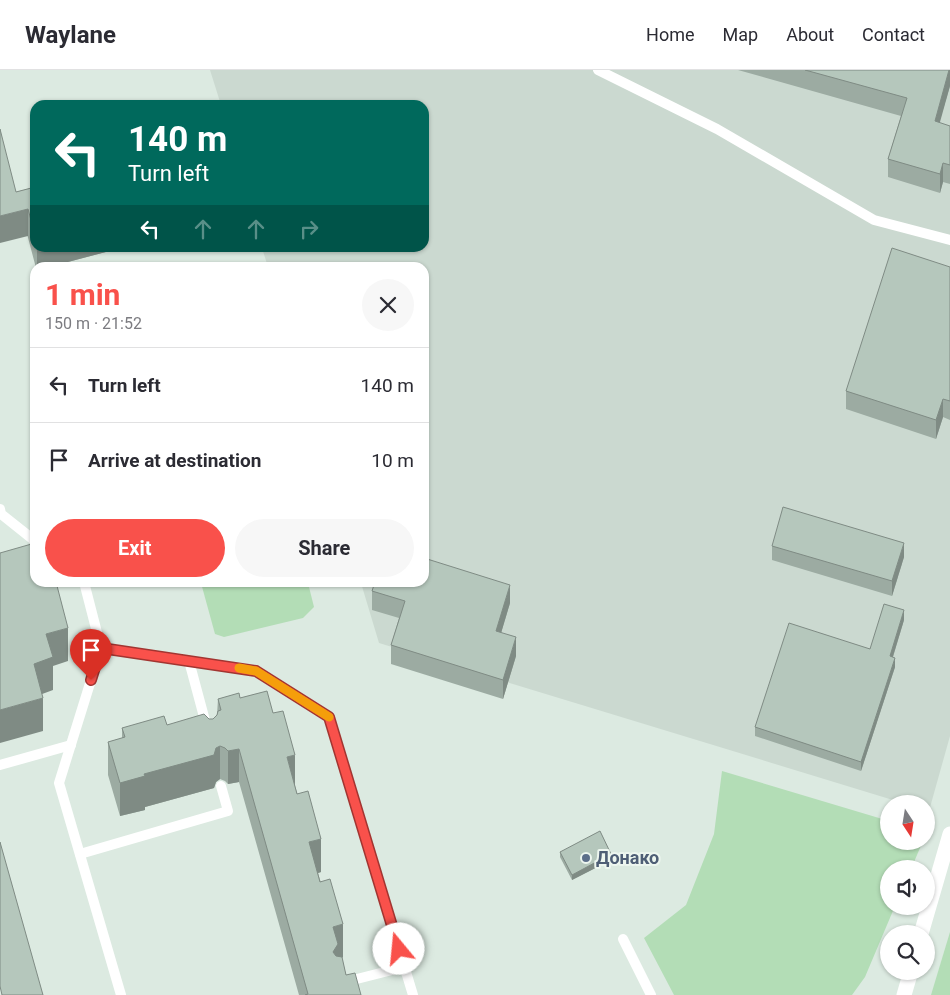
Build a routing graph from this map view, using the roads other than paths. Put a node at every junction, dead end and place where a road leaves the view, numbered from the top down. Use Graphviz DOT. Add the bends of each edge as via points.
graph roads {
  1 [pos="598,70"];
  2 [pos="950,240"];
  3 [pos="0,509"];
  4 [pos="30,537"];
  5 [pos="85,587"];
  6 [pos="101,648"];
  7 [pos="189,661"];
  8 [pos="209,736"];
  9 [pos="71,745"];
  10 [pos="0,765"];
  11 [pos="222,786"];
  12 [pos="950,834"];
  13 [pos="80,854"];
  14 [pos="924,925"];
  15 [pos="623,939"];
  16 [pos="404,966"];
  17 [pos="908,980"];
  18 [pos="340,984"];
  19 [pos="121,995"];
  20 [pos="413,995"];
  21 [pos="651,995"];
  22 [pos="904,995"];
  1 -- 2 [label="lane" via="717,129 874,220"];
  3 -- 4 [label="lane" via="1,514"];
  5 -- 6 [label="lane"];
  6 -- 7 [label="lane"];
  6 -- 9 [label="lane"];
  7 -- 8 [label="lane"];
  7 -- 16 [label="lane" via="256,671 329,717"];
  9 -- 10 [label="lane"];
  9 -- 13 [label="lane" via="59,783"];
  11 -- 13 [label="lane" via="228,811"];
  12 -- 14 [label="street"];
  13 -- 19 [label="lane"];
  15 -- 21 [label="lane"];
  16 -- 18 [label="lane"];
  16 -- 20 [label="lane"];
  17 -- 22 [label="street"];
}
